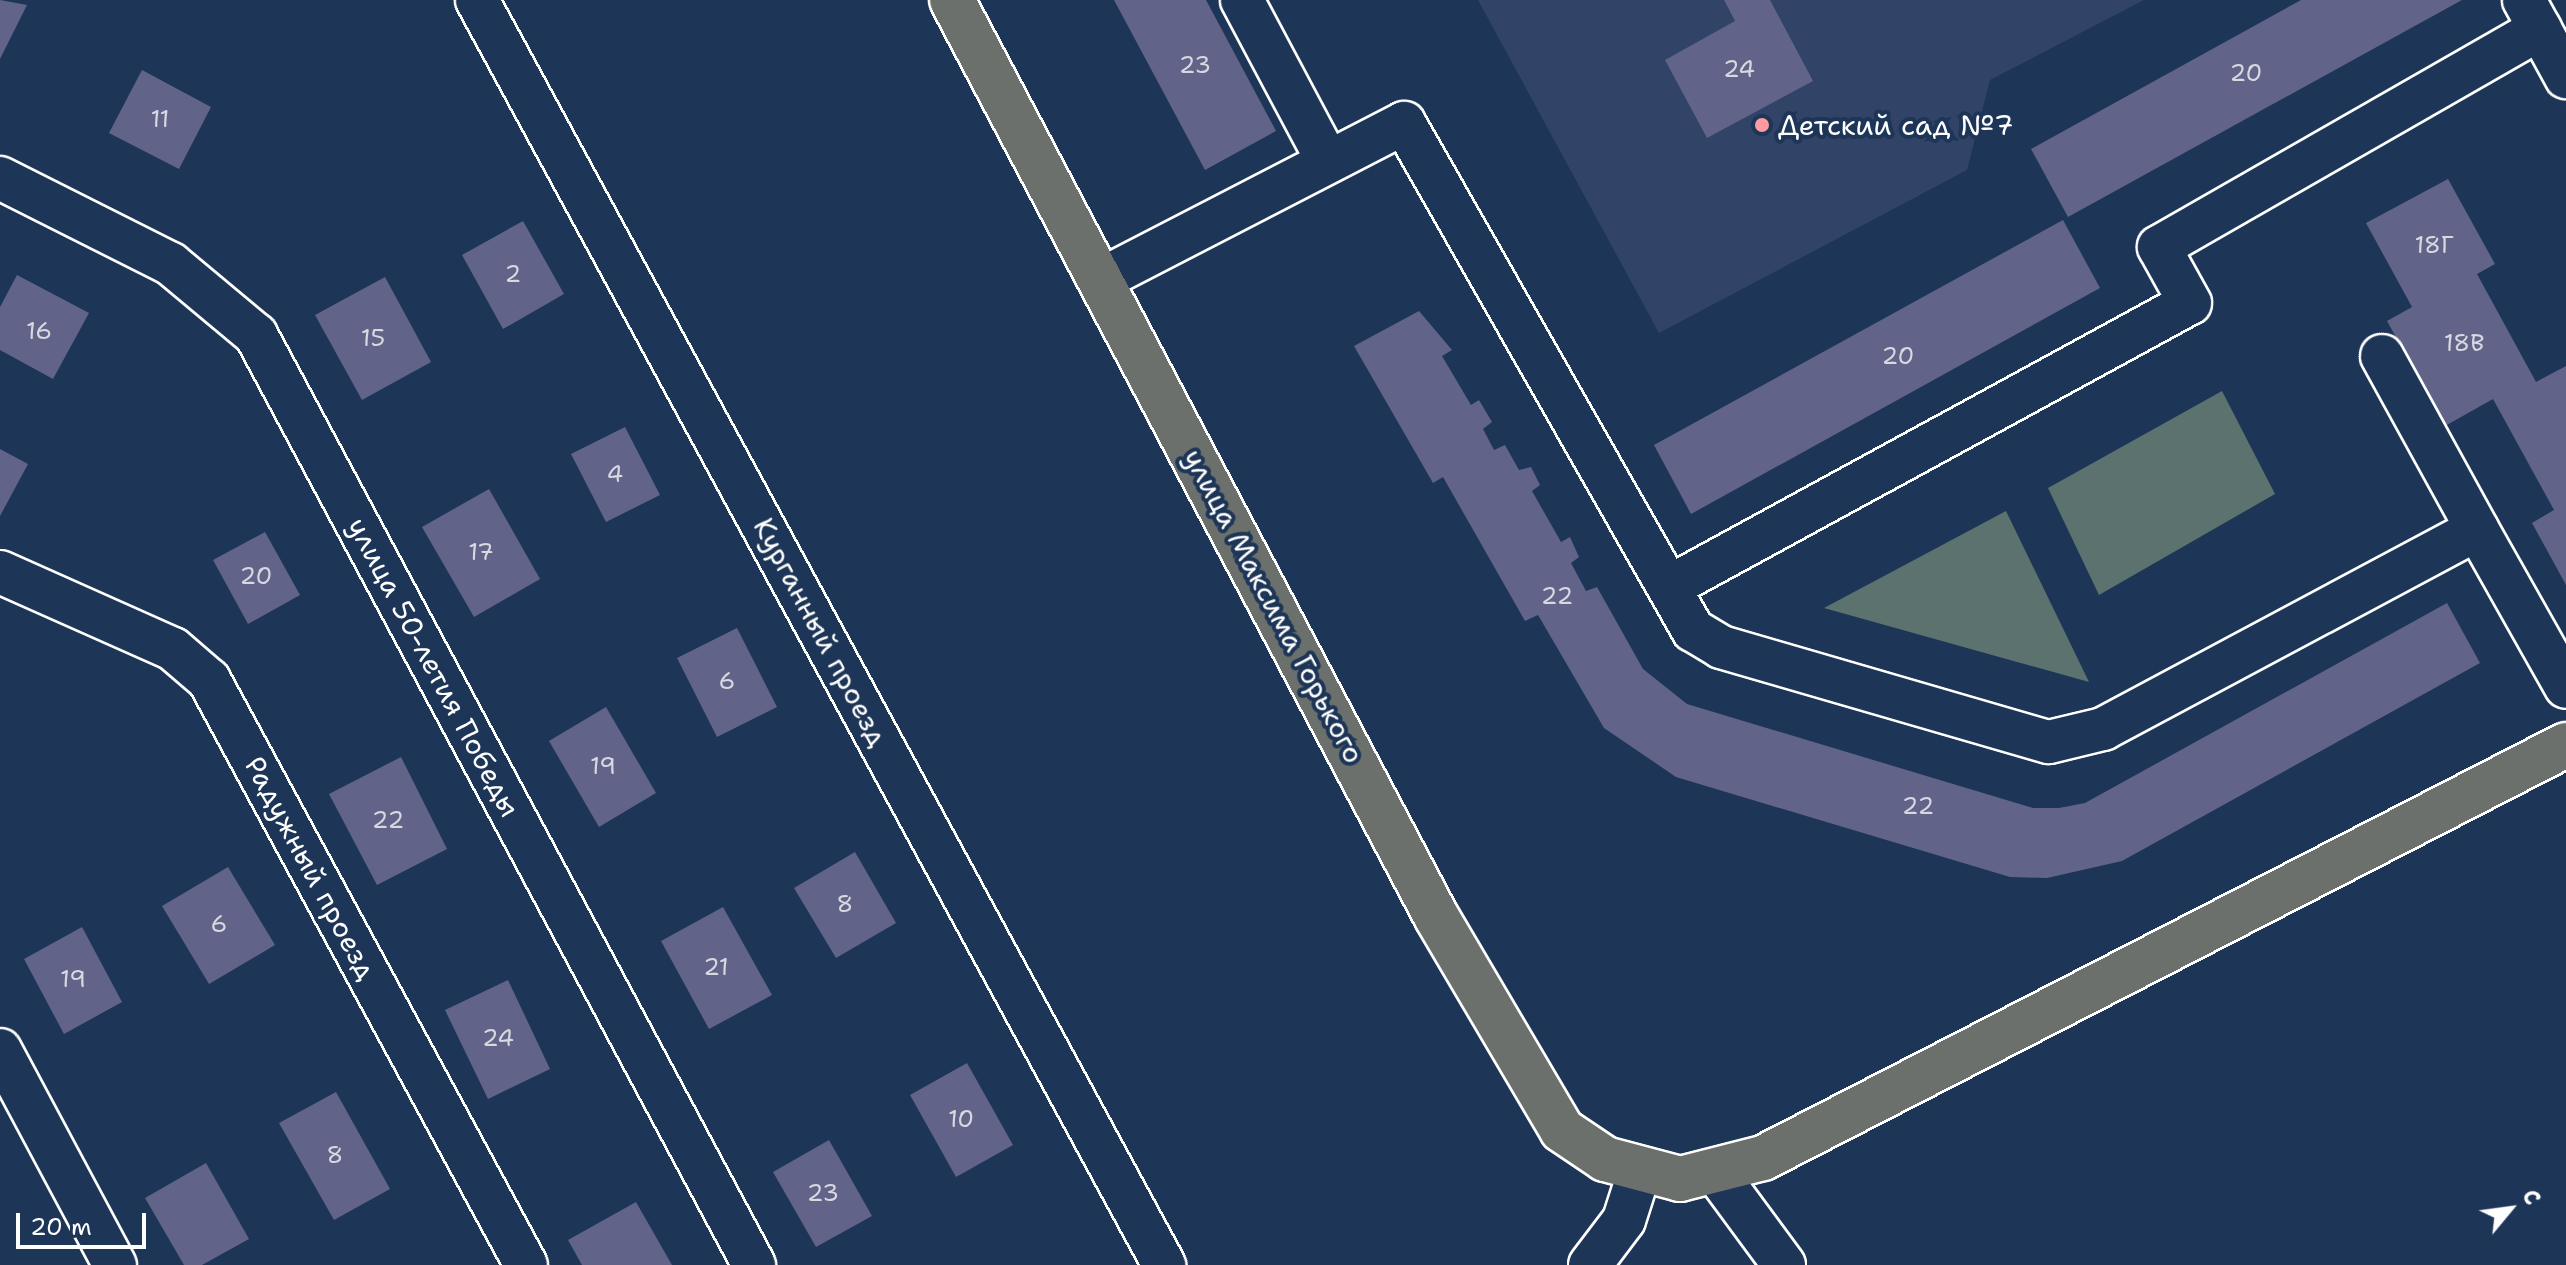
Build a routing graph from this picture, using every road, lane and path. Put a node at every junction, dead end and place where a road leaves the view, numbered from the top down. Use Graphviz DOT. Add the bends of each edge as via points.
graph roads {
  1 [pos="477,0"];
  2 [pos="952,0"];
  3 [pos="1242,0"];
  4 [pos="2532,15"];
  5 [pos="2566,77"];
  6 [pos="1328,162"];
  7 [pos="0,178"];
  8 [pos="1102,279"];
  9 [pos="2382,356"];
  10 [pos="2477,529"];
  11 [pos="0,572"];
  12 [pos="1669,587"];
  13 [pos="2566,687"];
  14 [pos="2566,745"];
  15 [pos="0,1050"];
  16 [pos="1640,1170"];
  17 [pos="1717,1174"];
  18 [pos="115,1265"];
  19 [pos="526,1265"];
  20 [pos="754,1265"];
  21 [pos="1164,1265"];
  22 [pos="1590,1265"];
  23 [pos="1784,1265"];
  1 -- 21 [label="street, Курганный проезд"];
  2 -- 8 [label="main road, улица Максима Горького"];
  3 -- 6 [label="street"];
  4 -- 5 [label="street"];
  4 -- 12 [label="street" via="2159,247 2190,303"];
  6 -- 8 [label="street"];
  6 -- 12 [label="street" via="1404,123"];
  7 -- 20 [label="street, улица 50-летия Победы" via="171,264 256,335"];
  8 -- 16 [label="main road, улица Максима Горького" via="1436,916 1545,1106 1585,1147"];
  9 -- 10 [label="street"];
  10 -- 12 [label="street" via="2103,729 2049,742 1721,647 1693,630"];
  10 -- 13 [label="street"];
  11 -- 19 [label="street, Радужный проезд" via="173,649 209,680"];
  14 -- 17 [label="main road, улица Максима Горького" via="1763,1158"];
  15 -- 18 [label="street"];
  16 -- 17 [label="main road, улица Максима Горького" via="1680,1179"];
  16 -- 22 [label="street" via="1624,1220"];
  17 -- 23 [label="street"];
}
